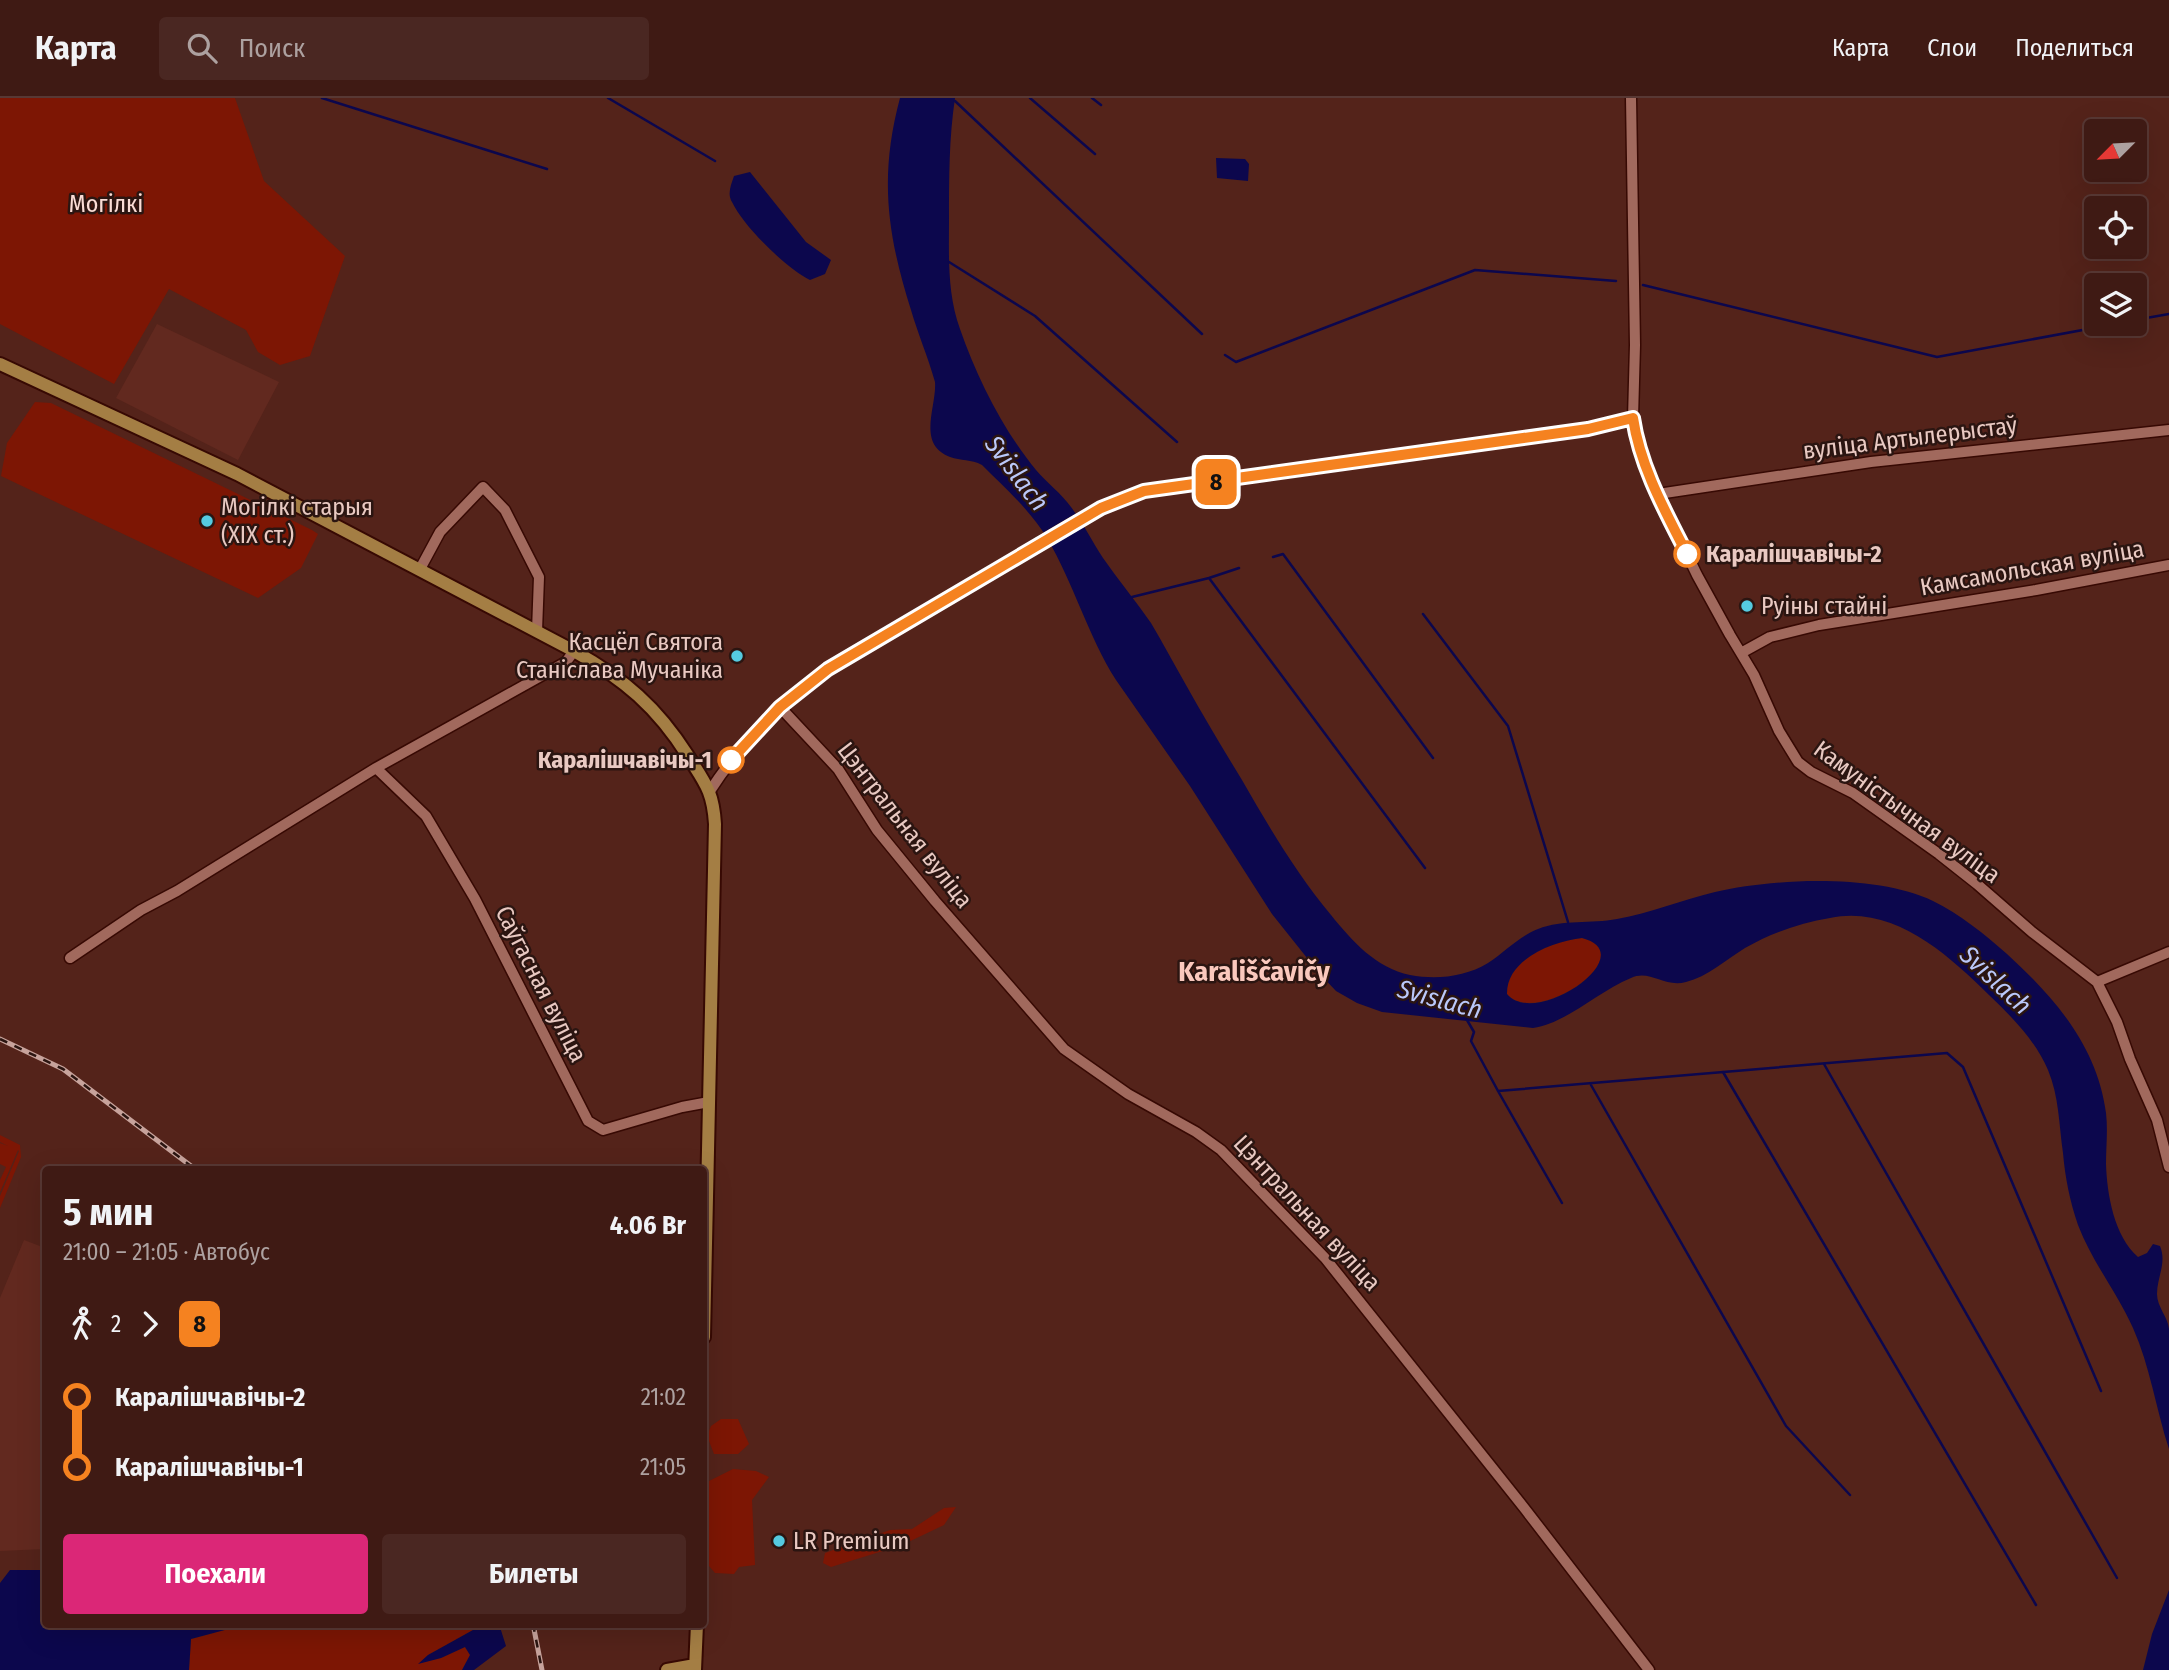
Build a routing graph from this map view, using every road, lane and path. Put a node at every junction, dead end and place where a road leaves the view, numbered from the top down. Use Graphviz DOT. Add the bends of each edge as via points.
graph roads {
  1 [pos="1631,98"];
  2 [pos="0,364"];
  3 [pos="1633,418"];
  4 [pos="2169,430"];
  5 [pos="1658,495"];
  6 [pos="2169,565"];
  7 [pos="420,569"];
  8 [pos="537,631"];
  9 [pos="574,651"];
  10 [pos="1741,653"];
  11 [pos="780,707"];
  12 [pos="376,768"];
  13 [pos="710,790"];
  14 [pos="2169,952"];
  15 [pos="70,958"];
  16 [pos="2097,982"];
  17 [pos="709,1102"];
  18 [pos="2169,1167"];
  19 [pos="707,1196"];
  20 [pos="696,1628"];
  21 [pos="695,1667"];
  22 [pos="667,1670"];
  23 [pos="1649,1670"];
  1 -- 3 [label="street, Камуністычная вуліца"];
  2 -- 7 [label="main road" via="237,474"];
  3 -- 5 [label="street, Камуністычная вуліца"];
  3 -- 11 [label="street" via="1588,429 1130,495 840,661"];
  4 -- 5 [label="street, вуліца Артылерыстаў" via="1871,462"];
  5 -- 10 [label="street, Камуністычная вуліца"];
  6 -- 10 [label="street, Камсамольская вуліца" via="1819,625 1770,636"];
  7 -- 8 [label="main road"];
  7 -- 8 [label="street" via="440,532 483,487 505,509 539,577"];
  8 -- 9 [label="main road"];
  9 -- 12 [label="street" via="566,662"];
  9 -- 13 [label="main road" via="619,678 657,713"];
  10 -- 16 [label="street, Камуністычная вуліца" via="1798,762 1853,793 1939,855"];
  11 -- 13 [label="street"];
  11 -- 23 [label="street, Цэнтральная вуліца" via="838,769 877,830 1064,1049 1221,1150 1325,1258"];
  12 -- 15 [label="street"];
  12 -- 17 [label="street, Саўгасная вуліца" via="426,816 475,899 588,1121 603,1130"];
  13 -- 17 [label="main road" via="715,824"];
  14 -- 16 [label="street"];
  16 -- 18 [label="street, Камуністычная вуліца" via="2157,1120"];
  17 -- 19 [label="main road"];
  20 -- 21 [label="main road"];
  21 -- 22 [label="main road"];
}
